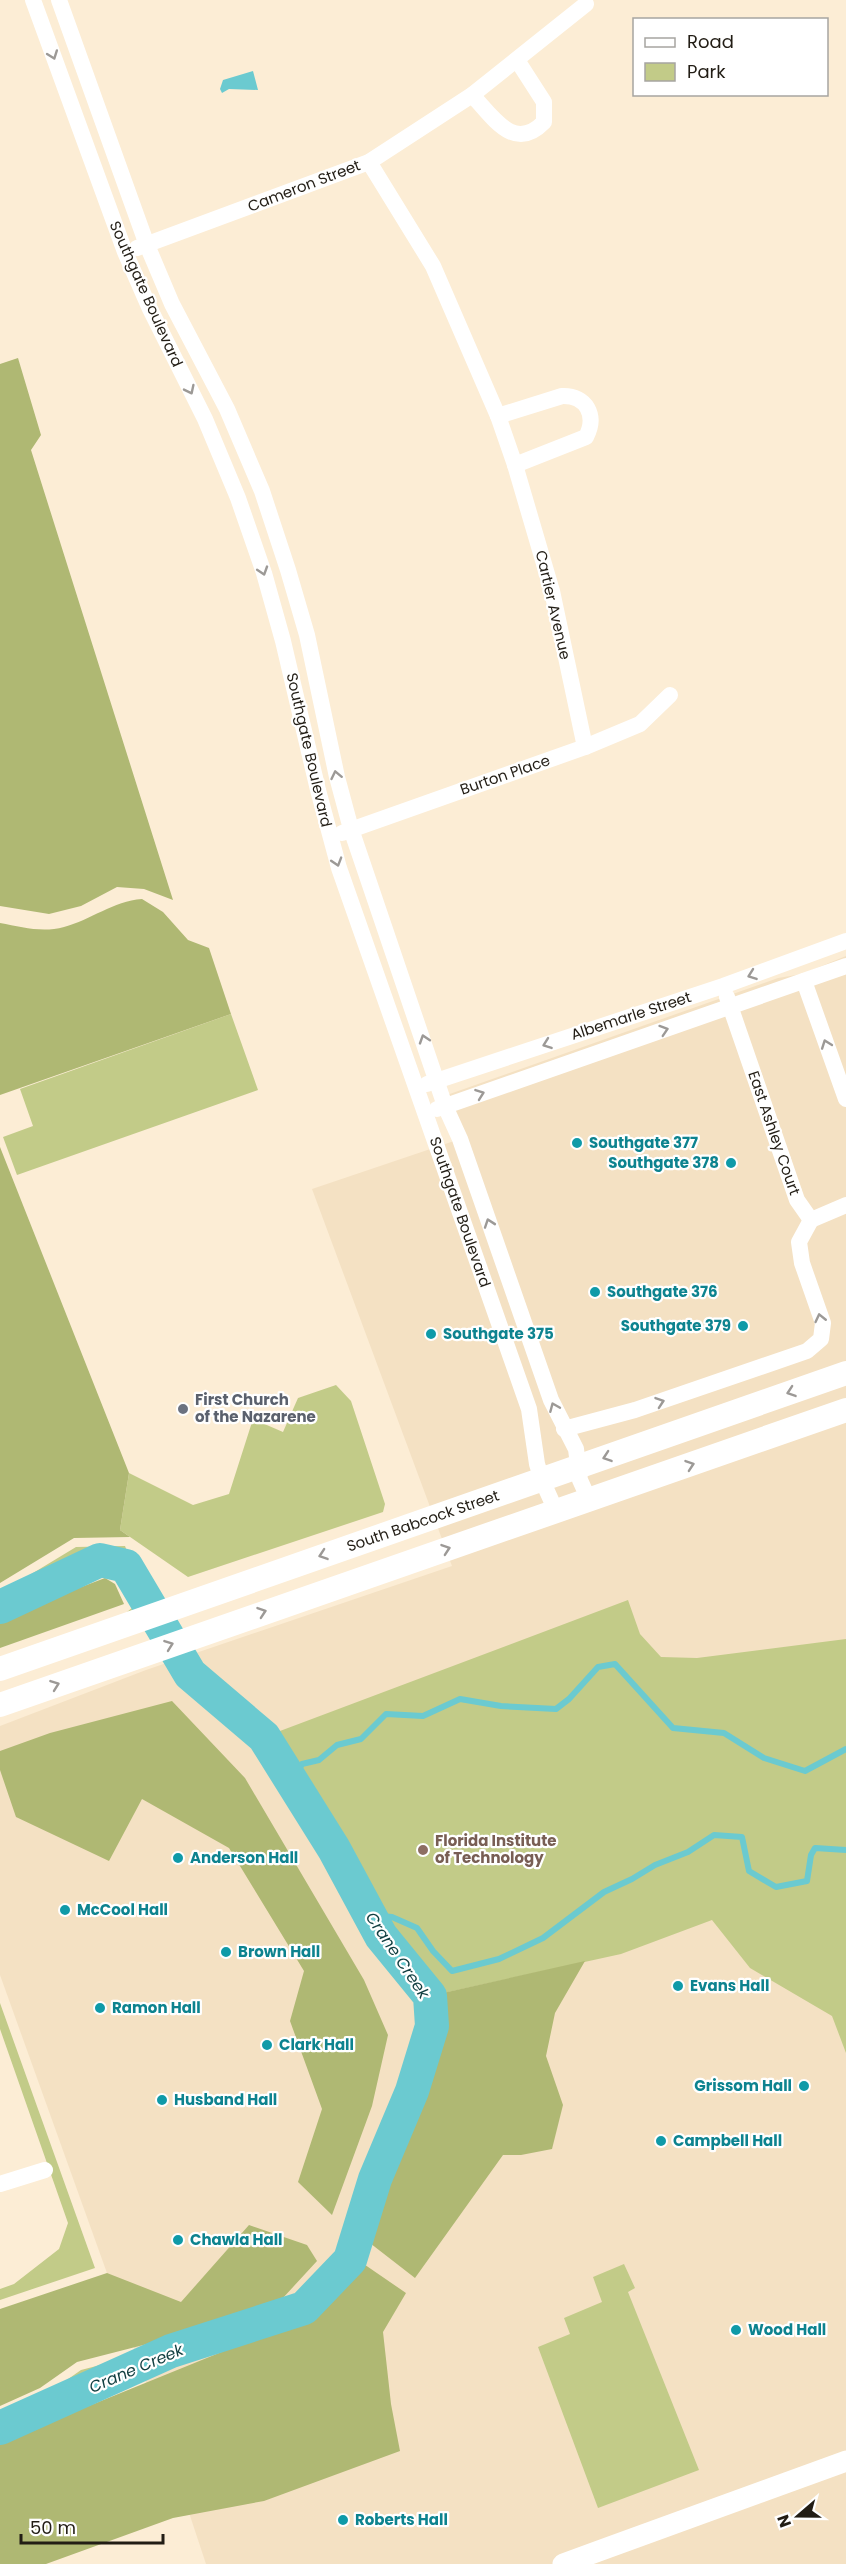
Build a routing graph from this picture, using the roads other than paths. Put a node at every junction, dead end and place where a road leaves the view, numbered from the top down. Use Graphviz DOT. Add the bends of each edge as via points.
graph roads {
  1 [pos="33,0"];
  2 [pos="59,0"];
  3 [pos="586,4"];
  4 [pos="518,60"];
  5 [pos="472,95"];
  6 [pos="369,162"];
  7 [pos="147,244"];
  8 [pos="125,252"];
  9 [pos="498,416"];
  10 [pos="515,465"];
  11 [pos="670,695"];
  12 [pos="585,747"];
  13 [pos="351,830"];
  14 [pos="330,837"];
  15 [pos="846,941"];
  16 [pos="787,962"];
  17 [pos="846,966"];
  18 [pos="800,982"];
  19 [pos="723,986"];
  20 [pos="730,1007"];
  21 [pos="619,1020"];
  22 [pos="627,1042"];
  23 [pos="501,1060"];
  24 [pos="437,1081"];
  25 [pos="510,1083"];
  26 [pos="416,1088"];
  27 [pos="846,1099"];
  28 [pos="445,1106"];
  29 [pos="425,1113"];
  30 [pos="846,1205"];
  31 [pos="811,1220"];
  32 [pos="846,1373"];
  33 [pos="846,1410"];
  34 [pos="564,1429"];
  35 [pos="578,1468"];
  36 [pos="542,1480"];
  37 [pos="589,1500"];
  38 [pos="556,1511"];
  39 [pos="0,1669"];
  40 [pos="0,1705"];
  41 [pos="45,2170"];
  42 [pos="0,2184"];
  43 [pos="846,2461"];
  44 [pos="563,2564"];
  1 -- 8 [label="street, Southgate Boulevard, one-way"];
  2 -- 7 [label="street, Southgate Boulevard"];
  3 -- 4 [label="street, Cameron Street"];
  4 -- 5 [label="street, Cameron Street"];
  4 -- 5 [label="street" via="544,102 544,122 535,131 513,134"];
  5 -- 6 [label="street, Cameron Street"];
  6 -- 7 [label="street, Cameron Street"];
  6 -- 9 [label="street, Cartier Avenue" via="433,266"];
  7 -- 8 [label="street, Cameron Street"];
  13 -- 7 [label="street, Southgate Boulevard, one-way" via="307,635 275,529 227,409 172,304"];
  8 -- 14 [label="street, Southgate Boulevard, one-way" via="238,498 283,641"];
  9 -- 10 [label="street, Cartier Avenue"];
  9 -- 10 [label="street" via="561,396 583,402 591,415 586,437"];
  10 -- 12 [label="street, Cartier Avenue" via="552,591"];
  11 -- 12 [label="street, Burton Place" via="640,724"];
  12 -- 13 [label="street, Burton Place"];
  13 -- 14 [label="street, Burton Place"];
  24 -- 13 [label="street, Southgate Boulevard, one-way"];
  14 -- 26 [label="street, Southgate Boulevard, one-way"];
  15 -- 16 [label="street, Albemarle Street"];
  16 -- 18 [label="street"];
  16 -- 19 [label="street, Albemarle Street, one-way"];
  17 -- 18 [label="street, Albemarle Street"];
  18 -- 20 [label="street, Albemarle Street"];
  27 -- 18 [label="street, one-way"];
  19 -- 20 [label="street, East Ashley Court"];
  19 -- 21 [label="street, Albemarle Street"];
  22 -- 20 [label="street, Albemarle Street, one-way"];
  20 -- 31 [label="street, East Ashley Court" via="797,1200"];
  21 -- 22 [label="street"];
  21 -- 23 [label="street, Albemarle Street, one-way"];
  22 -- 25 [label="street, Albemarle Street"];
  23 -- 24 [label="street, Albemarle Street"];
  23 -- 25 [label="street"];
  24 -- 26 [label="street, Albemarle Street"];
  24 -- 28 [label="street, Southgate Boulevard"];
  28 -- 25 [label="street, Albemarle Street, one-way"];
  26 -- 29 [label="street, Southgate Boulevard"];
  28 -- 29 [label="street, Albemarle Street"];
  34 -- 28 [label="street, Southgate Boulevard, one-way"];
  29 -- 36 [label="street, Southgate Boulevard" via="529,1409"];
  30 -- 31 [label="street"];
  34 -- 31 [label="street, one-way" via="634,1410 807,1351 821,1339 823,1323 800,1252 799,1242"];
  32 -- 35 [label="main road, South Babcock Street, one-way"];
  37 -- 33 [label="main road, one-way"];
  34 -- 35 [label="street, Southgate Boulevard" via="576,1449"];
  35 -- 36 [label="main road, South Babcock Street"];
  35 -- 37 [label="street, Southgate Boulevard"];
  36 -- 38 [label="street, Southgate Boulevard"];
  36 -- 39 [label="main road, South Babcock Street, one-way"];
  37 -- 38 [label="main road"];
  40 -- 38 [label="main road, one-way"];
  41 -- 42 [label="street"];
  43 -- 44 [label="street"];
}
